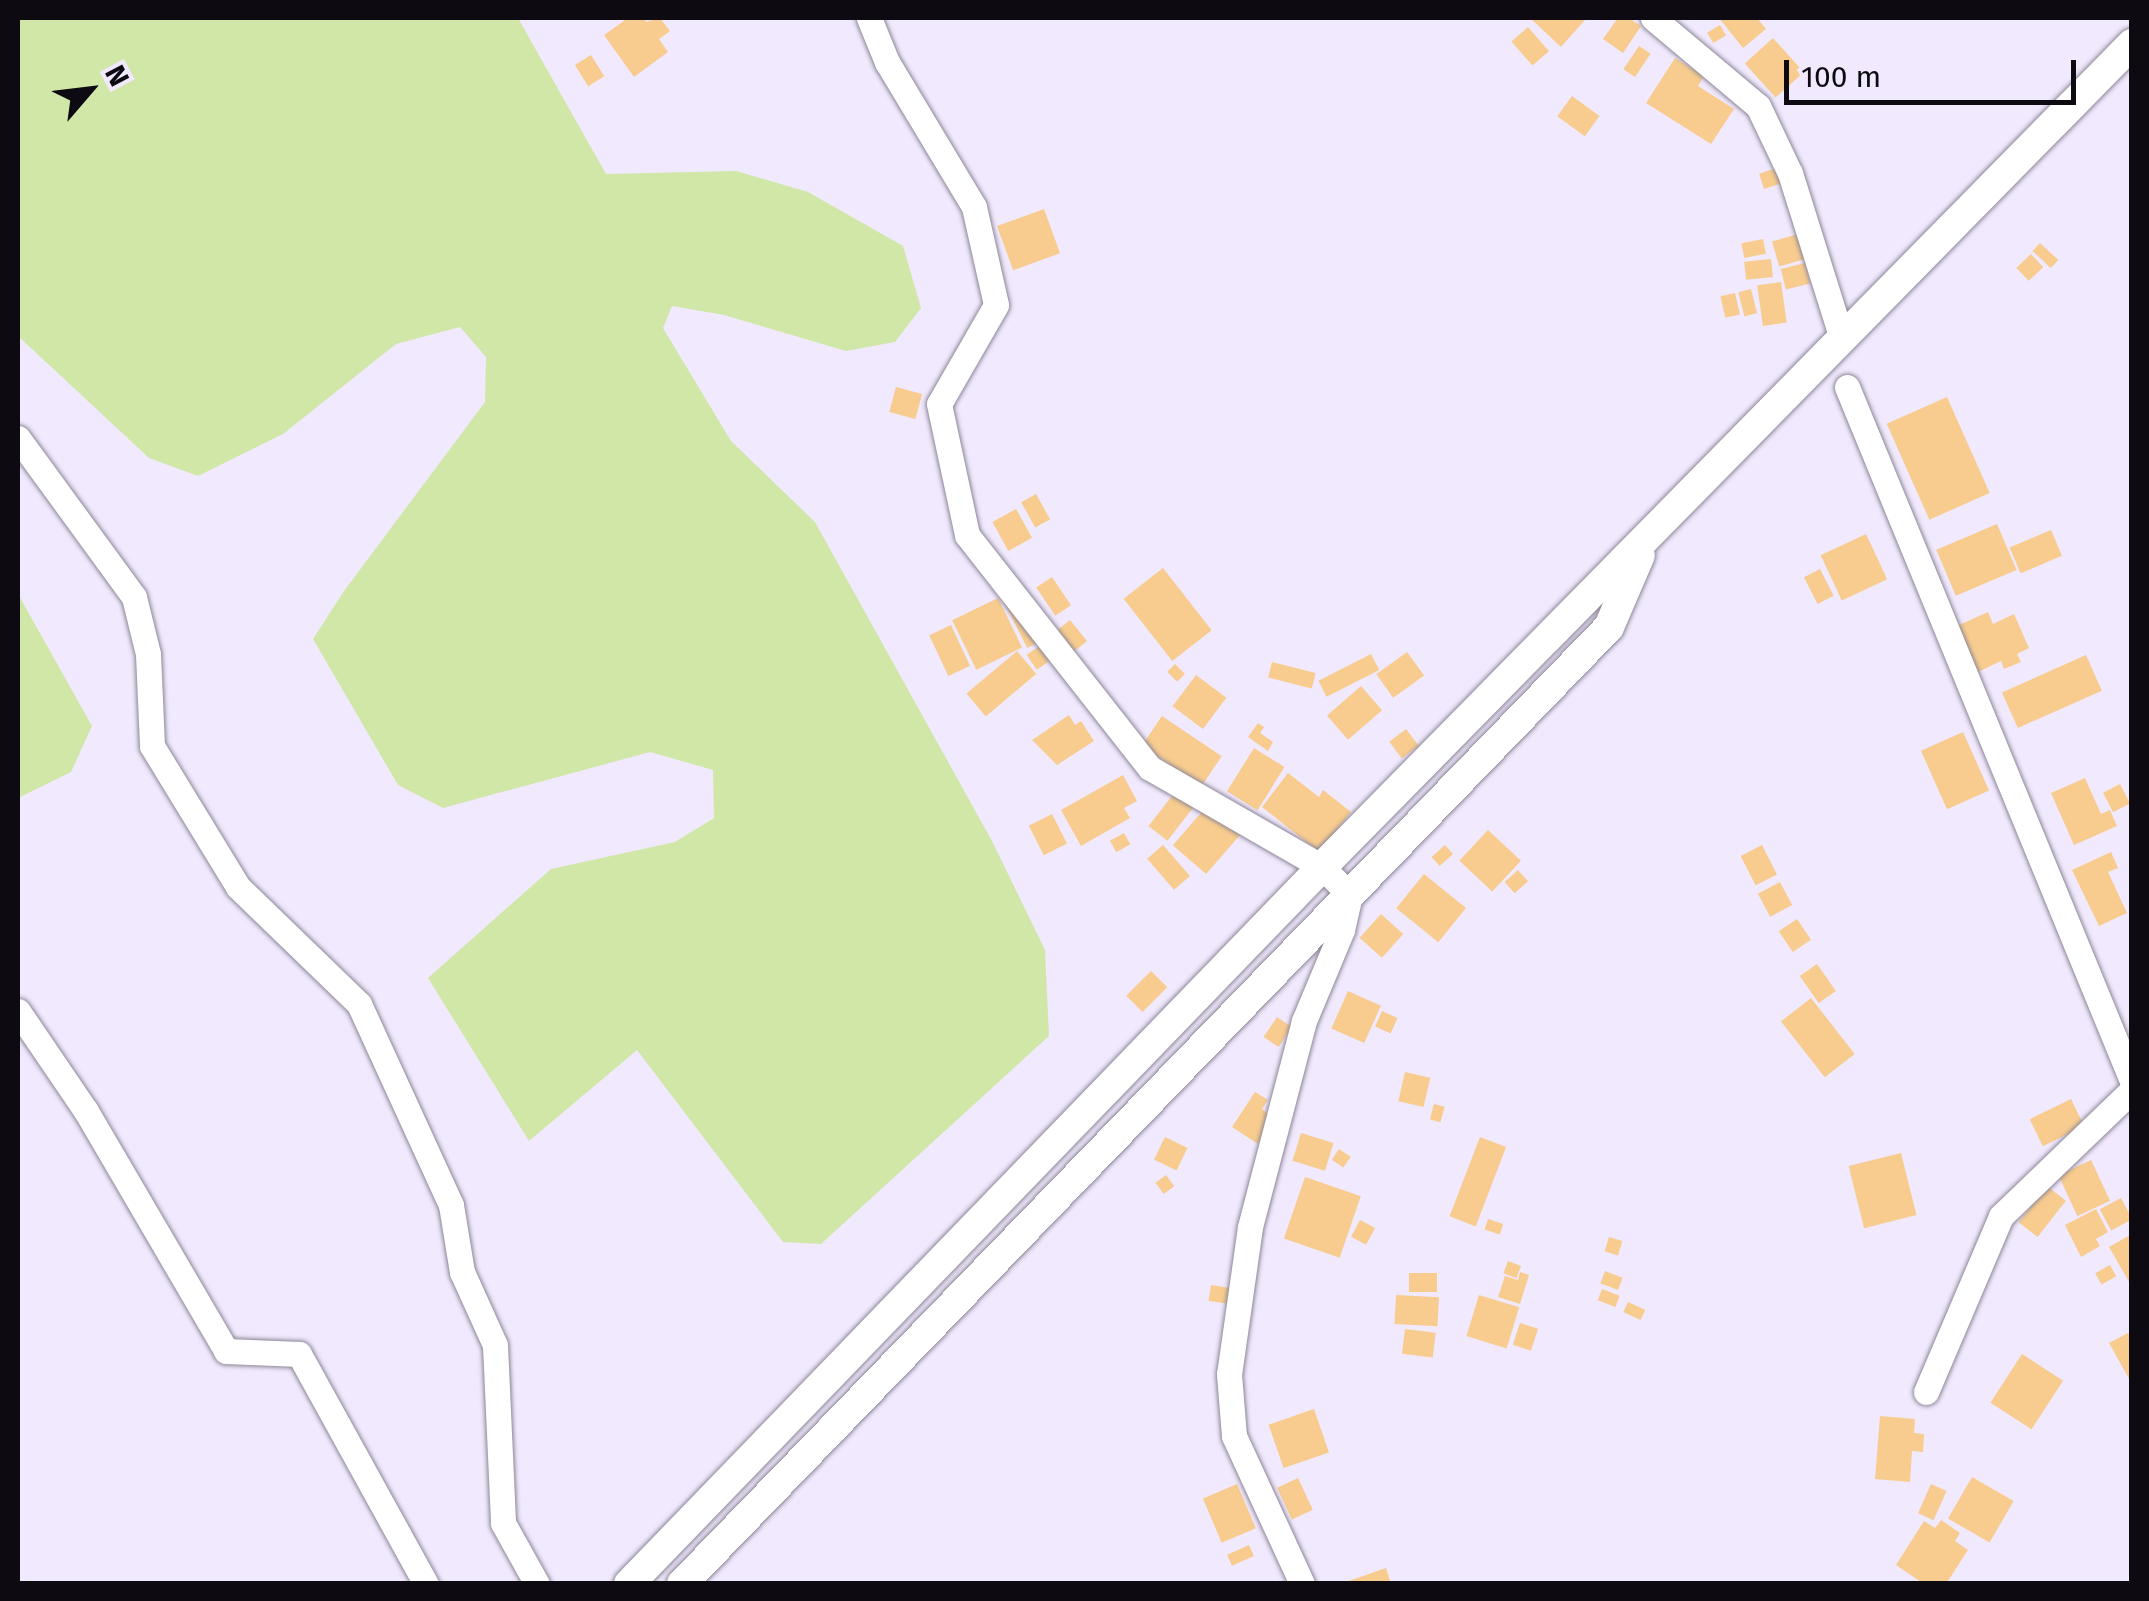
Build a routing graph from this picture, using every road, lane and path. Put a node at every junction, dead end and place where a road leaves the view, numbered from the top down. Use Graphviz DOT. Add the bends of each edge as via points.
graph roads {
  1 [pos="869,18"];
  2 [pos="1653,18"];
  3 [pos="2132,44"];
  4 [pos="1842,339"];
  5 [pos="1847,387"];
  6 [pos="18,438"];
  7 [pos="1647,539"];
  8 [pos="1322,867"];
  9 [pos="1350,895"];
  10 [pos="18,1011"];
  11 [pos="2132,1081"];
  12 [pos="2132,1090"];
  13 [pos="1926,1392"];
  14 [pos="426,1584"];
  15 [pos="537,1584"];
  16 [pos="629,1584"];
  17 [pos="682,1584"];
  18 [pos="1302,1584"];
  1 -- 8 [label="street" via="887,62 974,208 996,305 940,404 967,534 1150,768"];
  2 -- 4 [label="street" via="1758,106 1790,173"];
  3 -- 4 [label="main road"];
  4 -- 7 [label="main road"];
  5 -- 11 [label="street"];
  6 -- 15 [label="street" via="134,597 148,654 152,746 238,887 359,1004 443,1188 462,1272 495,1346 503,1523"];
  7 -- 8 [label="main road"];
  7 -- 9 [label="main road" via="1609,627"];
  8 -- 9 [label="street"];
  8 -- 16 [label="main road"];
  9 -- 17 [label="main road"];
  9 -- 18 [label="street" via="1304,1021 1250,1227 1229,1374 1234,1436"];
  10 -- 14 [label="street" via="86,1111 226,1351 299,1354"];
  12 -- 13 [label="street" via="2001,1216"];
}
